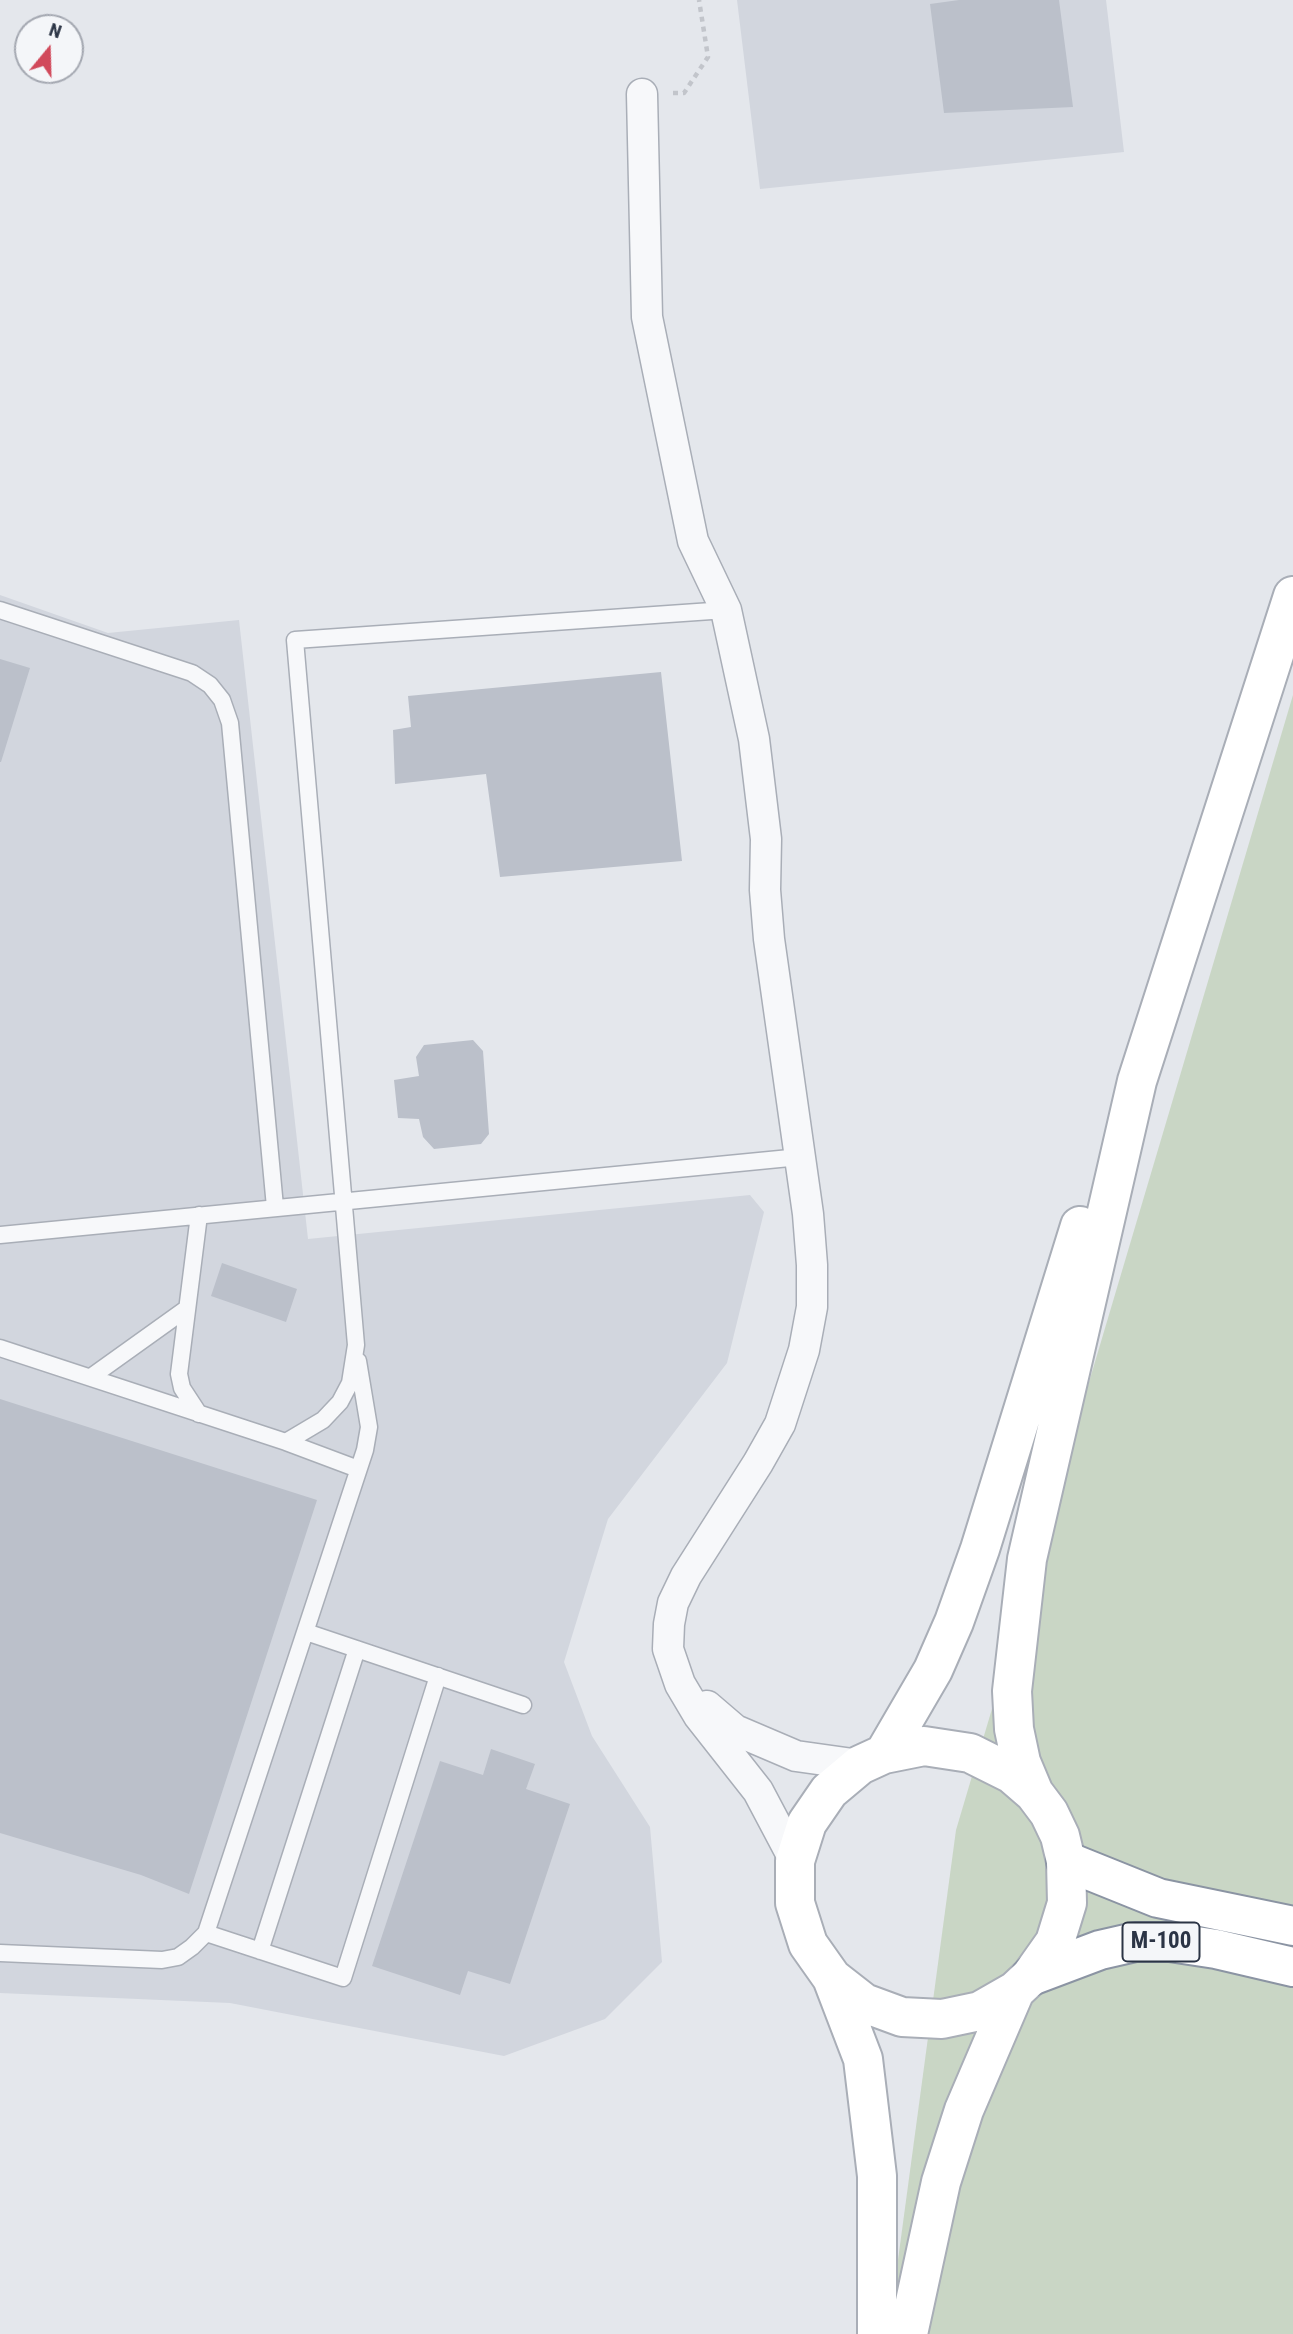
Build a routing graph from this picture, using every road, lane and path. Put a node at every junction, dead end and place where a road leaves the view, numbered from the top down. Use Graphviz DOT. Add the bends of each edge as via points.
graph roads {
  1 [pos="699,0"];
  2 [pos="642,94"];
  3 [pos="1293,596"];
  4 [pos="0,610"];
  5 [pos="726,610"];
  6 [pos="1138,1081"];
  7 [pos="800,1157"];
  8 [pos="342,1203"];
  9 [pos="275,1207"];
  10 [pos="199,1215"];
  11 [pos="0,1235"];
  12 [pos="186,1309"];
  13 [pos="356,1345"];
  14 [pos="0,1348"];
  15 [pos="91,1377"];
  16 [pos="199,1414"];
  17 [pos="286,1442"];
  18 [pos="358,1469"];
  19 [pos="306,1632"];
  20 [pos="357,1649"];
  21 [pos="438,1676"];
  22 [pos="680,1684"];
  23 [pos="523,1705"];
  24 [pos="872,1760"];
  25 [pos="1034,1793"];
  26 [pos="795,1861"];
  27 [pos="1066,1861"];
  28 [pos="1293,1926"];
  29 [pos="206,1933"];
  30 [pos="260,1951"];
  31 [pos="0,1953"];
  32 [pos="1293,1967"];
  33 [pos="832,1979"];
  34 [pos="1023,1983"];
  35 [pos="877,2334"];
  36 [pos="908,2334"];
  1 -- 2 [label="path" via="708,57 684,93"];
  2 -- 5 [label="street" via="647,317 693,541"];
  3 -- 6 [label="main road"];
  4 -- 9 [label="lane" via="192,673 222,699 230,723"];
  5 -- 7 [label="street" via="754,739 766,839 769,939"];
  5 -- 8 [label="lane" via="295,640"];
  6 -- 24 [label="main road" via="1096,1176 954,1622 933,1670"];
  6 -- 25 [label="main road" via="1027,1559 1013,1703 1021,1762"];
  7 -- 8 [label="lane"];
  7 -- 22 [label="street" via="812,1265 804,1350 780,1424 673,1603 668,1649"];
  8 -- 9 [label="lane"];
  8 -- 13 [label="lane"];
  9 -- 10 [label="lane"];
  10 -- 11 [label="lane"];
  10 -- 12 [label="lane"];
  12 -- 15 [label="lane"];
  12 -- 16 [label="lane" via="179,1374 182,1388"];
  13 -- 17 [label="lane" via="350,1383 340,1402 323,1420"];
  13 -- 18 [label="lane" via="369,1427"];
  14 -- 15 [label="lane"];
  15 -- 16 [label="lane"];
  16 -- 17 [label="lane"];
  17 -- 18 [label="lane"];
  18 -- 19 [label="lane"];
  19 -- 20 [label="lane"];
  19 -- 29 [label="lane"];
  20 -- 21 [label="lane"];
  20 -- 30 [label="lane"];
  21 -- 23 [label="lane"];
  21 -- 30 [label="lane" via="343,1978"];
  22 -- 24 [label="street" via="735,1730 796,1756"];
  22 -- 26 [label="street" via="758,1791"];
  24 -- 25 [label="main road" via="924,1746 970,1753 1012,1774"];
  24 -- 26 [label="main road" via="829,1790 807,1823"];
  25 -- 27 [label="main road" via="1060,1836"];
  26 -- 33 [label="main road" via="795,1903 804,1934"];
  27 -- 28 [label="main road, M-100" via="1158,1898"];
  27 -- 34 [label="main road" via="1067,1903 1055,1942"];
  29 -- 30 [label="lane"];
  29 -- 31 [label="lane" via="178,1957 162,1961"];
  32 -- 34 [label="main road, M-100" via="1216,1949 1135,1942 1100,1950"];
  33 -- 34 [label="main road" via="864,2003 902,2017 942,2019 980,2011"];
  33 -- 35 [label="main road" via="863,2059 877,2176"];
  34 -- 36 [label="main road" via="964,2110 941,2182"];
}
